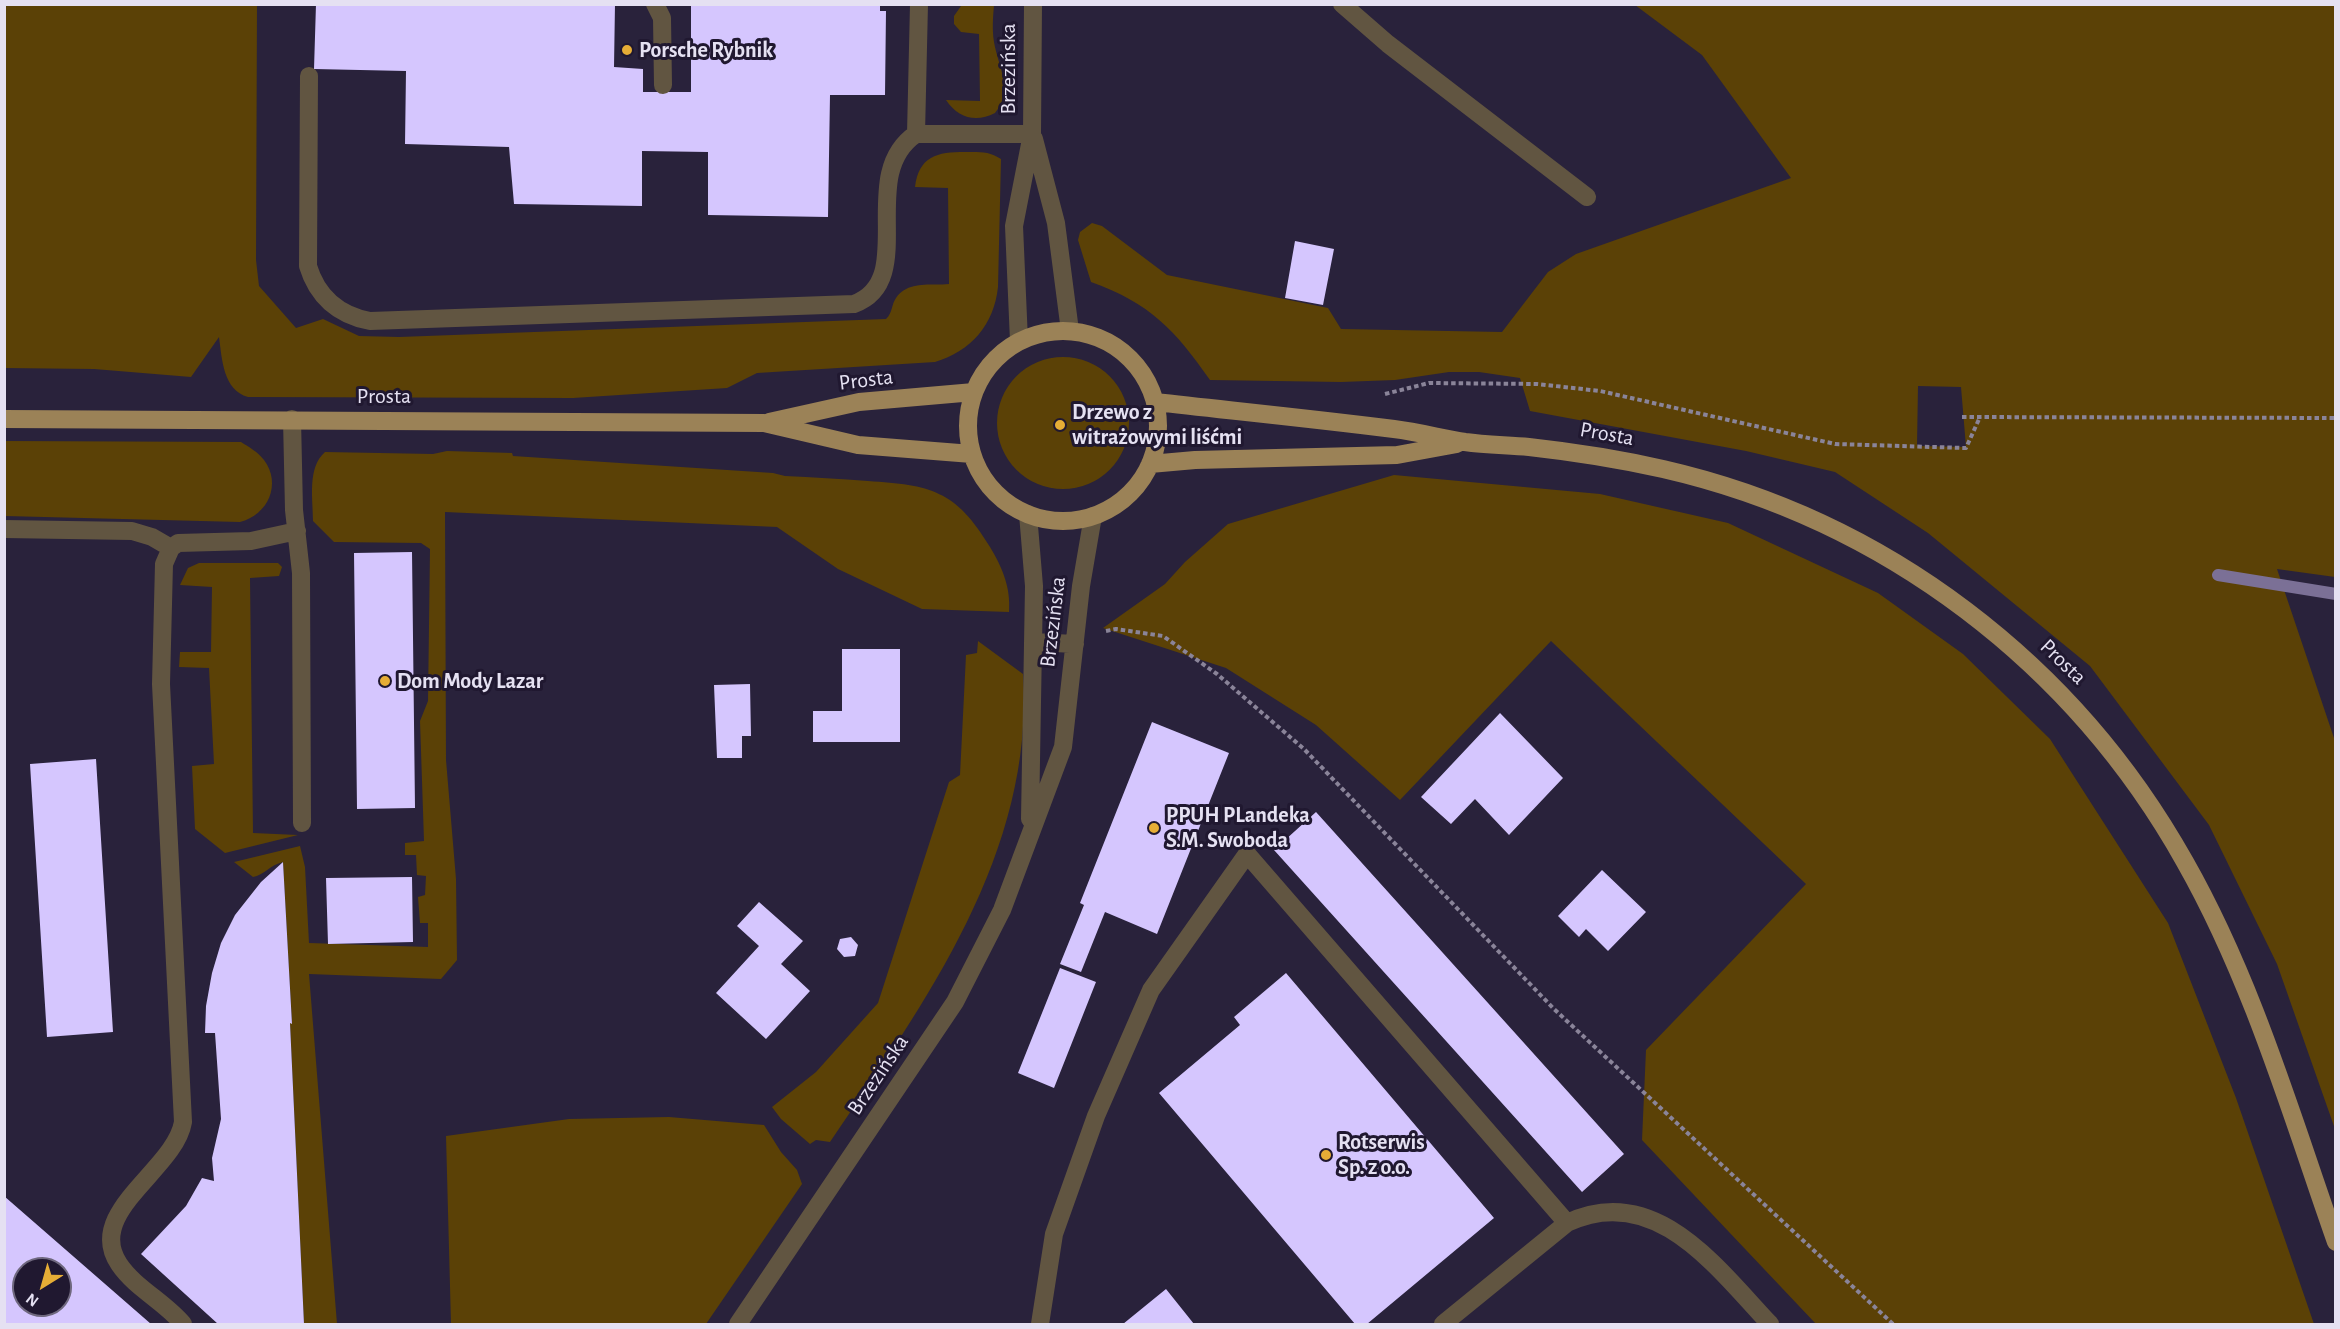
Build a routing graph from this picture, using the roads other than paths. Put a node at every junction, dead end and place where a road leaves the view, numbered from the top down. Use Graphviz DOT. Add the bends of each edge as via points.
graph roads {
  1 [pos="655,4"];
  2 [pos="919,4"];
  3 [pos="1033,4"];
  4 [pos="1342,4"];
  5 [pos="309,76"];
  6 [pos="663,85"];
  7 [pos="916,134"];
  8 [pos="1032,134"];
  9 [pos="1587,197"];
  10 [pos="1070,331"];
  11 [pos="1019,341"];
  12 [pos="974,392"];
  13 [pos="1155,402"];
  14 [pos="4,418"];
  15 [pos="292,419"];
  16 [pos="764,423"];
  17 [pos="1468,442"];
  18 [pos="972,454"];
  19 [pos="1150,464"];
  20 [pos="1028,514"];
  21 [pos="1093,516"];
  22 [pos="4,529"];
  23 [pos="297,531"];
  24 [pos="171,549"];
  25 [pos="1034,642"];
  26 [pos="1075,644"];
  27 [pos="303,823"];
  28 [pos="1030,836"];
  29 [pos="1567,1223"];
  30 [pos="2336,1242"];
  31 [pos="183,1324"];
  32 [pos="738,1324"];
  33 [pos="1040,1324"];
  34 [pos="1443,1324"];
  35 [pos="1770,1324"];
  1 -- 6 [label="street" via="662,18"];
  2 -- 7 [label="street"];
  3 -- 8 [label="street, Brzezińska"];
  4 -- 9 [label="street"];
  5 -- 7 [label="street" via="308,266 319,290 332,305 350,316 370,321 854,304 870,297 882,279 886,261 885,187 903,143"];
  7 -- 8 [label="street"];
  8 -- 10 [label="street, Brzezińska" via="1056,223"];
  8 -- 11 [label="street, Brzezińska" via="1014,226"];
  10 -- 11 [label="main road" via="1034,335"];
  10 -- 13 [label="main road" via="1100,339 1129,358 1141,371"];
  11 -- 12 [label="main road" via="996,357"];
  12 -- 16 [label="main road, Prosta" via="859,402"];
  12 -- 18 [label="main road" via="968,423"];
  13 -- 17 [label="main road, Prosta" via="1399,429"];
  13 -- 19 [label="main road" via="1158,427"];
  14 -- 15 [label="main road, Prosta"];
  15 -- 16 [label="main road, Prosta"];
  15 -- 23 [label="street"];
  16 -- 18 [label="main road, Prosta" via="858,445"];
  17 -- 19 [label="main road, Prosta" via="1396,455"];
  17 -- 30 [label="main road, Prosta" via="1550,449 1635,463 1714,482 1790,508 1893,560 1965,607 2008,642 2074,706 2111,749 2186,863 2246,992"];
  18 -- 20 [label="main road" via="993,490"];
  19 -- 21 [label="main road" via="1127,496"];
  20 -- 21 [label="main road" via="1060,521"];
  20 -- 25 [label="street, Brzezińska"];
  21 -- 26 [label="street, Brzezińska" via="1080,586"];
  22 -- 24 [label="street" via="132,531"];
  23 -- 24 [label="street" via="250,541 178,543"];
  23 -- 27 [label="street" via="302,573"];
  24 -- 31 [label="street" via="164,564 161,684 183,1122 176,1144 119,1212 110,1239 119,1265"];
  25 -- 26 [label="street"];
  25 -- 28 [label="street, Brzezińska"];
  26 -- 28 [label="street, Brzezińska" via="1063,747"];
  28 -- 32 [label="street, Brzezińska" via="1002,910 955,1002"];
  29 -- 33 [label="street" via="1247,854 1151,990 1096,1116 1054,1234"];
  29 -- 34 [label="street"];
  29 -- 35 [label="street" via="1601,1213 1629,1212 1654,1219 1683,1236"];
}
